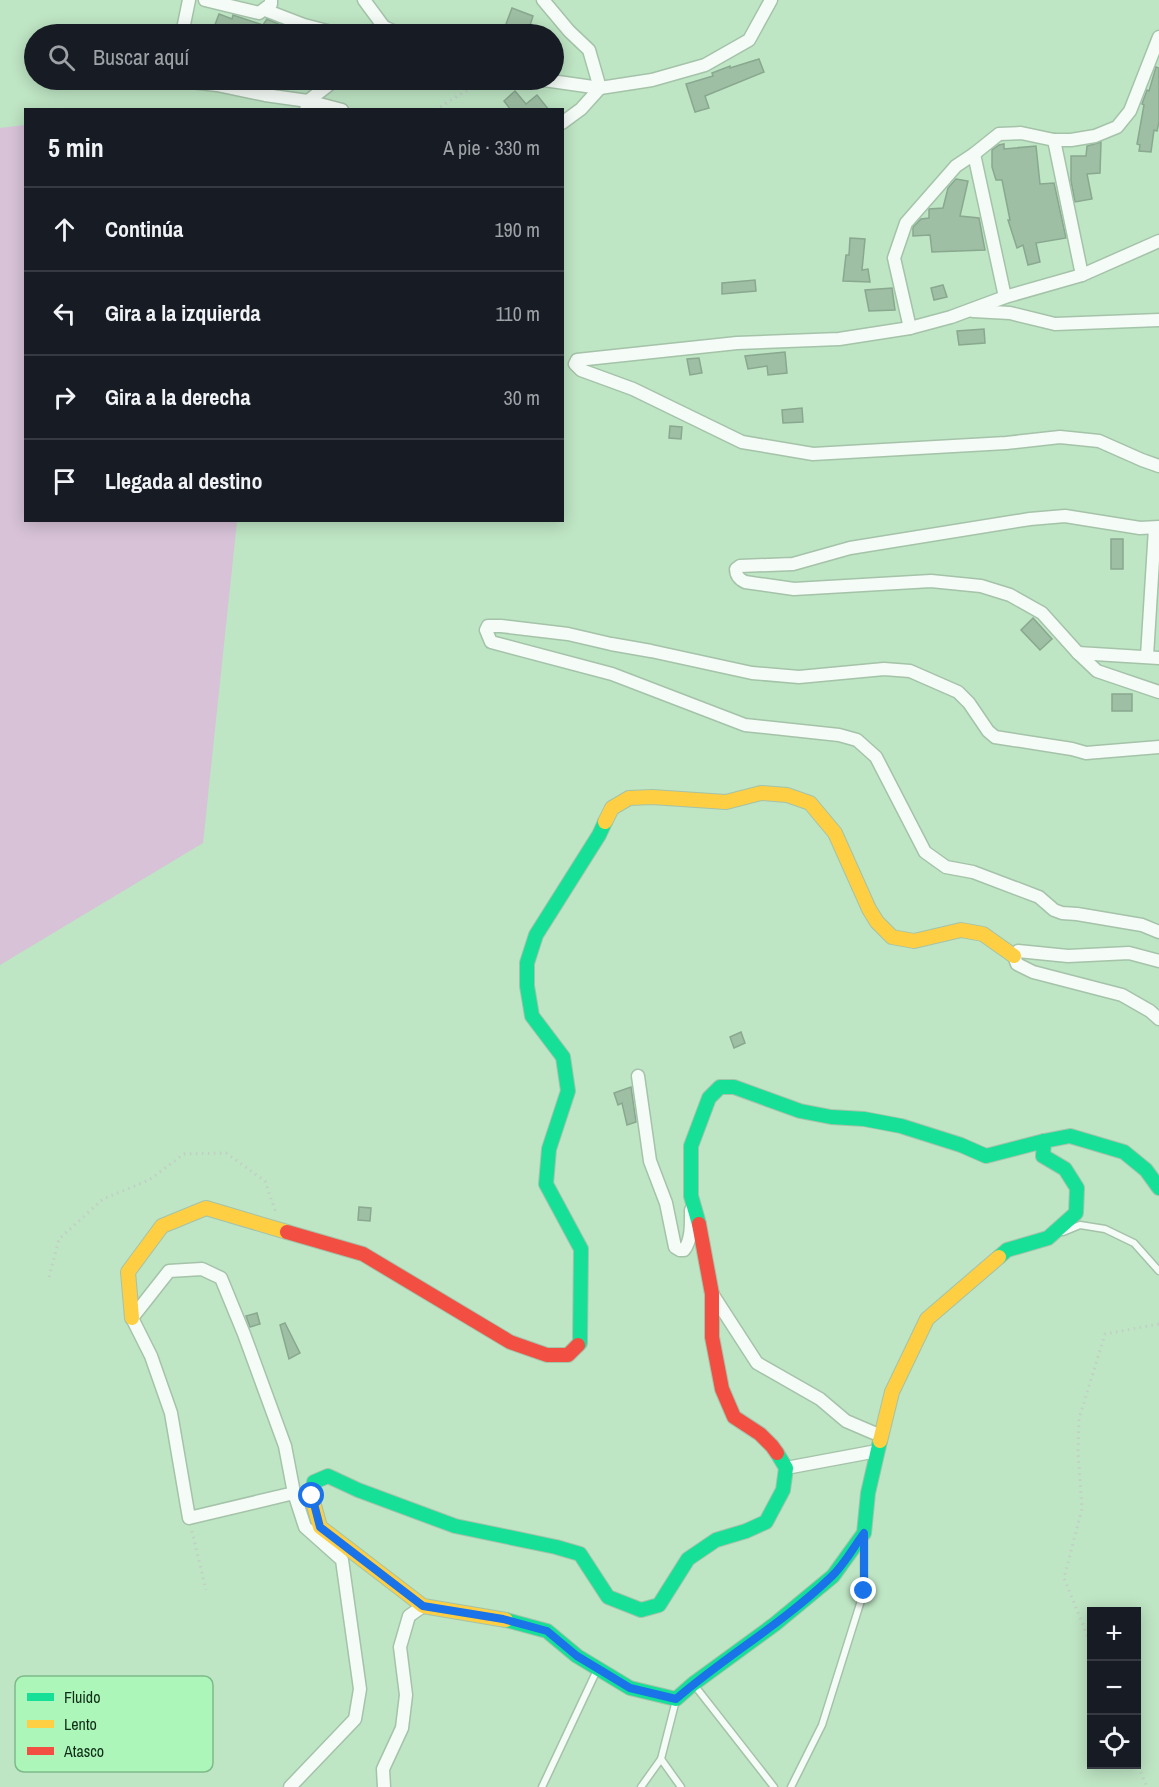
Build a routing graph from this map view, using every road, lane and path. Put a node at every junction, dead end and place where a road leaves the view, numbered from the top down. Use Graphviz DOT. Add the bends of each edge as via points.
graph roads {
  1 [pos="189,0"];
  2 [pos="205,0"];
  3 [pos="364,0"];
  4 [pos="543,0"];
  5 [pos="771,0"];
  6 [pos="268,5"];
  7 [pos="184,24"];
  8 [pos="302,24"];
  9 [pos="377,24"];
  10 [pos="563,24"];
  11 [pos="564,25"];
  12 [pos="1159,37"];
  13 [pos="564,83"];
  14 [pos="600,88"];
  15 [pos="241,90"];
  16 [pos="324,90"];
  17 [pos="467,90"];
  18 [pos="307,105"];
  19 [pos="328,108"];
  20 [pos="438,108"];
  21 [pos="564,122"];
  22 [pos="1054,140"];
  23 [pos="974,154"];
  24 [pos="1159,241"];
  25 [pos="1082,275"];
  26 [pos="1005,297"];
  27 [pos="966,311"];
  28 [pos="1159,320"];
  29 [pos="910,328"];
  30 [pos="1159,466"];
  31 [pos="1157,528"];
  32 [pos="1078,653"];
  33 [pos="1153,657"];
  34 [pos="1159,692"];
  35 [pos="1159,747"];
  36 [pos="1159,932"];
  37 [pos="1014,956"];
  38 [pos="1159,961"];
  39 [pos="1159,1019"];
  40 [pos="638,1076"];
  41 [pos="1044,1141"];
  42 [pos="1159,1188"];
  43 [pos="691,1196"];
  44 [pos="282,1229"];
  45 [pos="1048,1238"];
  46 [pos="1159,1270"];
  47 [pos="49,1277"];
  48 [pos="712,1294"];
  49 [pos="132,1318"];
  50 [pos="1159,1324"];
  51 [pos="881,1436"];
  52 [pos="877,1451"];
  53 [pos="786,1468"];
  54 [pos="294,1493"];
  55 [pos="189,1518"];
  56 [pos="864,1533"];
  57 [pos="346,1555"];
  58 [pos="206,1590"];
  59 [pos="423,1606"];
  60 [pos="1087,1635"];
  61 [pos="597,1669"];
  62 [pos="693,1684"];
  63 [pos="676,1699"];
  64 [pos="661,1759"];
  65 [pos="1140,1769"];
  66 [pos="290,1787"];
  67 [pos="384,1787"];
  68 [pos="542,1787"];
  69 [pos="641,1787"];
  70 [pos="681,1787"];
  71 [pos="774,1787"];
  72 [pos="791,1787"];
  73 [pos="1147,1787"];
  1 -- 7 [label="street"];
  2 -- 6 [label="street" via="259,13"];
  3 -- 9 [label="street"];
  4 -- 10 [label="street"];
  5 -- 14 [label="street" via="749,40 705,64 652,80"];
  6 -- 8 [label="street"];
  11 -- 14 [label="street" via="590,50"];
  12 -- 22 [label="street" via="1130,111 1117,127 1095,136"];
  13 -- 14 [label="street"];
  14 -- 21 [label="street"];
  15 -- 18 [label="street"];
  16 -- 18 [label="street"];
  17 -- 20 [label="path"];
  18 -- 19 [label="street"];
  22 -- 23 [label="street" via="1021,133 999,134"];
  22 -- 25 [label="street"];
  23 -- 26 [label="street"];
  23 -- 29 [label="street" via="957,166 906,223 894,258"];
  24 -- 25 [label="street"];
  25 -- 26 [label="street"];
  26 -- 27 [label="street"];
  27 -- 28 [label="street" via="1010,313 1055,324"];
  27 -- 29 [label="street"];
  29 -- 30 [label="street" via="839,339 677,348 577,360 575,364 741,442 813,454 1060,437 1099,441"];
  31 -- 32 [label="street" via="1065,516 1030,519 850,548 793,564 736,569 739,579 745,582 794,589 931,580 981,586 1010,595 1042,613"];
  31 -- 33 [label="street"];
  32 -- 33 [label="street"];
  32 -- 34 [label="street" via="1097,671"];
  35 -- 36 [label="street" via="1086,753 995,737 958,692 910,671 884,669 799,677 752,673 568,634 501,626 488,626 486,630 491,642 612,674 745,725 857,740 876,757 925,852 946,867 973,872 1039,897 1062,913 1142,925"];
  37 -- 38 [label="street" via="1018,951 1068,956 1128,953"];
  37 -- 39 [label="street" via="1017,964 1033,972 1122,995"];
  37 -- 44 [label="street" via="983,934 961,930 914,941 892,937 869,909 836,833 810,803 787,795 761,793 726,802 628,798 612,808 536,935 527,963 532,1016 563,1057 568,1091 549,1149 546,1184 581,1249 580,1343 568,1355 547,1355 510,1341 363,1254"];
  40 -- 43 [label="street" via="650,1161 666,1203 675,1247 680,1250 687,1246 691,1227"];
  41 -- 42 [label="street" via="1070,1136 1124,1152 1146,1170"];
  41 -- 43 [label="street" via="987,1156 901,1126 800,1111 734,1087 720,1087 709,1098 691,1146"];
  41 -- 45 [label="street" via="1043,1156 1065,1169 1077,1188 1076,1213"];
  43 -- 48 [label="street"];
  44 -- 47 [label="path" via="265,1181 226,1154 184,1154 149,1180 103,1199 58,1239"];
  44 -- 49 [label="street" via="206,1208 162,1226 128,1272"];
  45 -- 46 [label="lane" via="1080,1225 1105,1229 1134,1243"];
  45 -- 51 [label="street" via="1007,1250 927,1319 892,1392"];
  48 -- 51 [label="street" via="757,1363 820,1399 846,1421"];
  48 -- 53 [label="street" via="712,1337 722,1389 734,1417 760,1434"];
  49 -- 54 [label="street" via="169,1271 202,1269 221,1278 285,1446"];
  49 -- 55 [label="street" via="171,1413"];
  50 -- 60 [label="path" via="1105,1334 1079,1419 1082,1509 1064,1578"];
  51 -- 52 [label="street"];
  52 -- 53 [label="street"];
  52 -- 56 [label="street"];
  53 -- 57 [label="street" via="783,1490 766,1522 716,1540 688,1559 659,1605 641,1610 608,1597 580,1554 455,1526 328,1476 314,1482 312,1496 320,1527"];
  54 -- 55 [label="street"];
  54 -- 57 [label="street" via="305,1527"];
  55 -- 58 [label="path"];
  56 -- 62 [label="street" via="832,1576"];
  56 -- 72 [label="lane" via="864,1591 822,1725"];
  57 -- 59 [label="street"];
  57 -- 66 [label="street" via="360,1689 356,1719"];
  59 -- 61 [label="street" via="503,1619 547,1631"];
  59 -- 67 [label="street" via="409,1616 400,1647 405,1695 402,1728 383,1768"];
  61 -- 63 [label="street" via="630,1688"];
  61 -- 68 [label="lane"];
  62 -- 63 [label="street"];
  62 -- 71 [label="lane"];
  63 -- 64 [label="lane"];
  64 -- 69 [label="lane"];
  64 -- 70 [label="lane"];
  65 -- 73 [label="path"];
}
